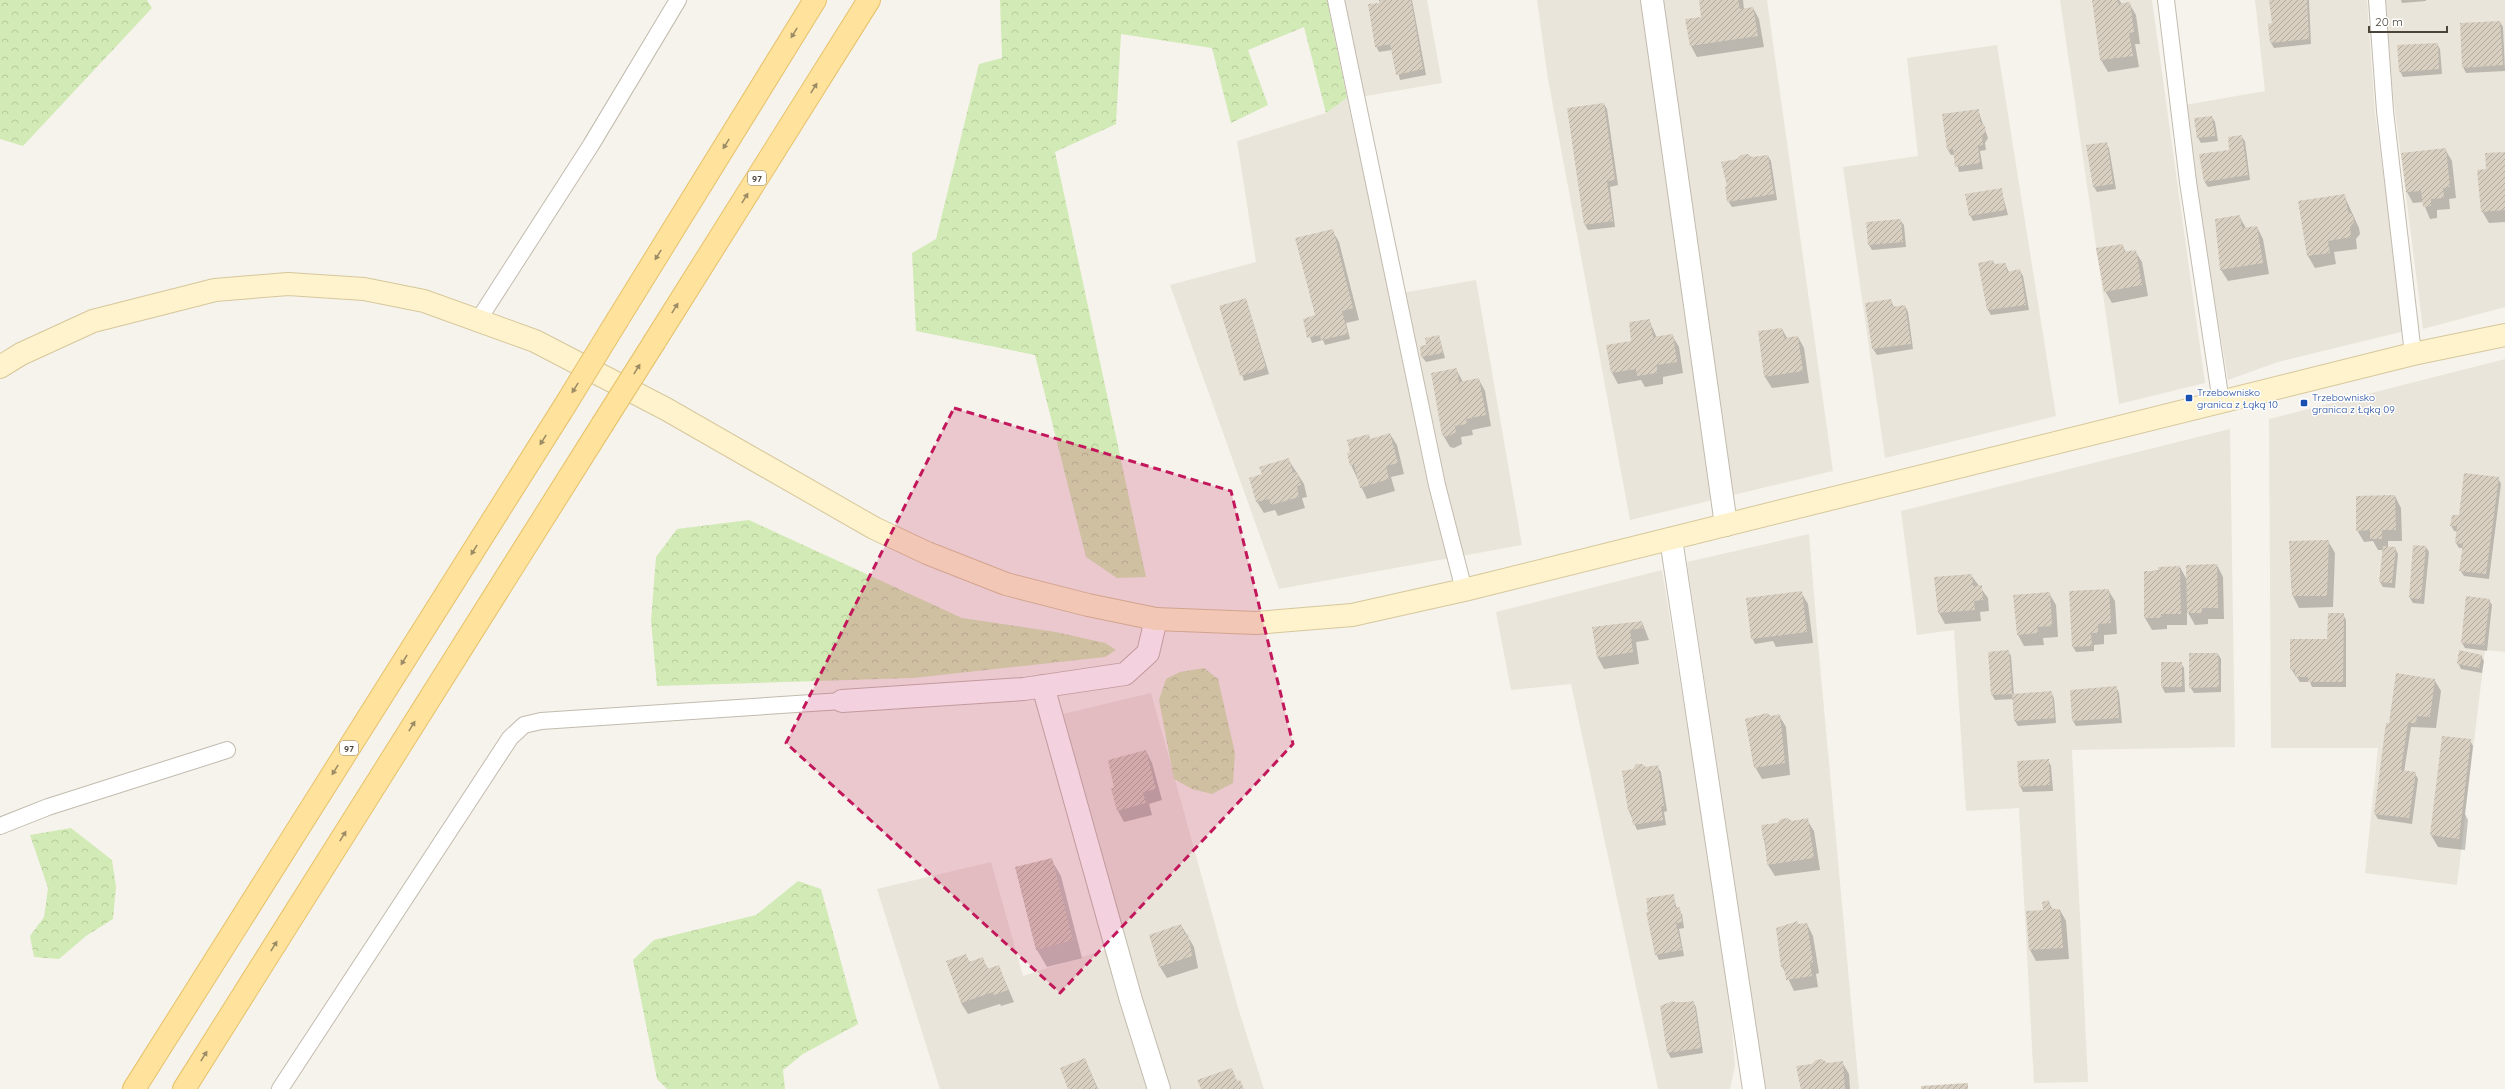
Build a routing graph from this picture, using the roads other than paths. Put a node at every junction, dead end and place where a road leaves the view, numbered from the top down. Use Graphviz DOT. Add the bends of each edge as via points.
graph roads {
  1 [pos="678,0"];
  2 [pos="814,0"];
  3 [pos="1336,0"];
  4 [pos="1652,0"];
  5 [pos="2166,0"];
  6 [pos="2377,0"];
  7 [pos="865,7"];
  8 [pos="479,319"];
  9 [pos="2505,335"];
  10 [pos="2413,354"];
  11 [pos="0,366"];
  12 [pos="2221,402"];
  13 [pos="1726,526"];
  14 [pos="1671,539"];
  15 [pos="1464,590"];
  16 [pos="1156,619"];
  17 [pos="1043,686"];
  18 [pos="842,701"];
  19 [pos="227,750"];
  20 [pos="0,826"];
  21 [pos="134,1089"];
  22 [pos="184,1089"];
  23 [pos="280,1089"];
  24 [pos="1159,1089"];
  25 [pos="1754,1089"];
  1 -- 8 [label="lane" via="591,144"];
  2 -- 21 [label="main road, 97, one-way, bridge" via="564,407"];
  3 -- 15 [label="lane" via="1437,485"];
  4 -- 13 [label="street"];
  5 -- 12 [label="lane" via="2188,182"];
  6 -- 10 [label="lane" via="2385,112"];
  22 -- 7 [label="main road, 97, one-way, bridge"];
  8 -- 11 [label="street" via="424,301 364,289 288,284 215,290 93,321"];
  8 -- 16 [label="street" via="535,341 666,409 874,528 927,553 1006,584"];
  9 -- 10 [label="street"];
  10 -- 12 [label="street"];
  12 -- 13 [label="street"];
  13 -- 14 [label="street"];
  14 -- 15 [label="street"];
  14 -- 25 [label="street"];
  15 -- 16 [label="street" via="1345,615 1256,623"];
  16 -- 17 [label="street" via="1148,653 1125,674"];
  17 -- 18 [label="street"];
  17 -- 24 [label="street" via="1131,1000"];
  18 -- 23 [label="lane" via="549,720 524,725 510,738 476,788"];
  19 -- 20 [label="lane" via="48,807"];
}
